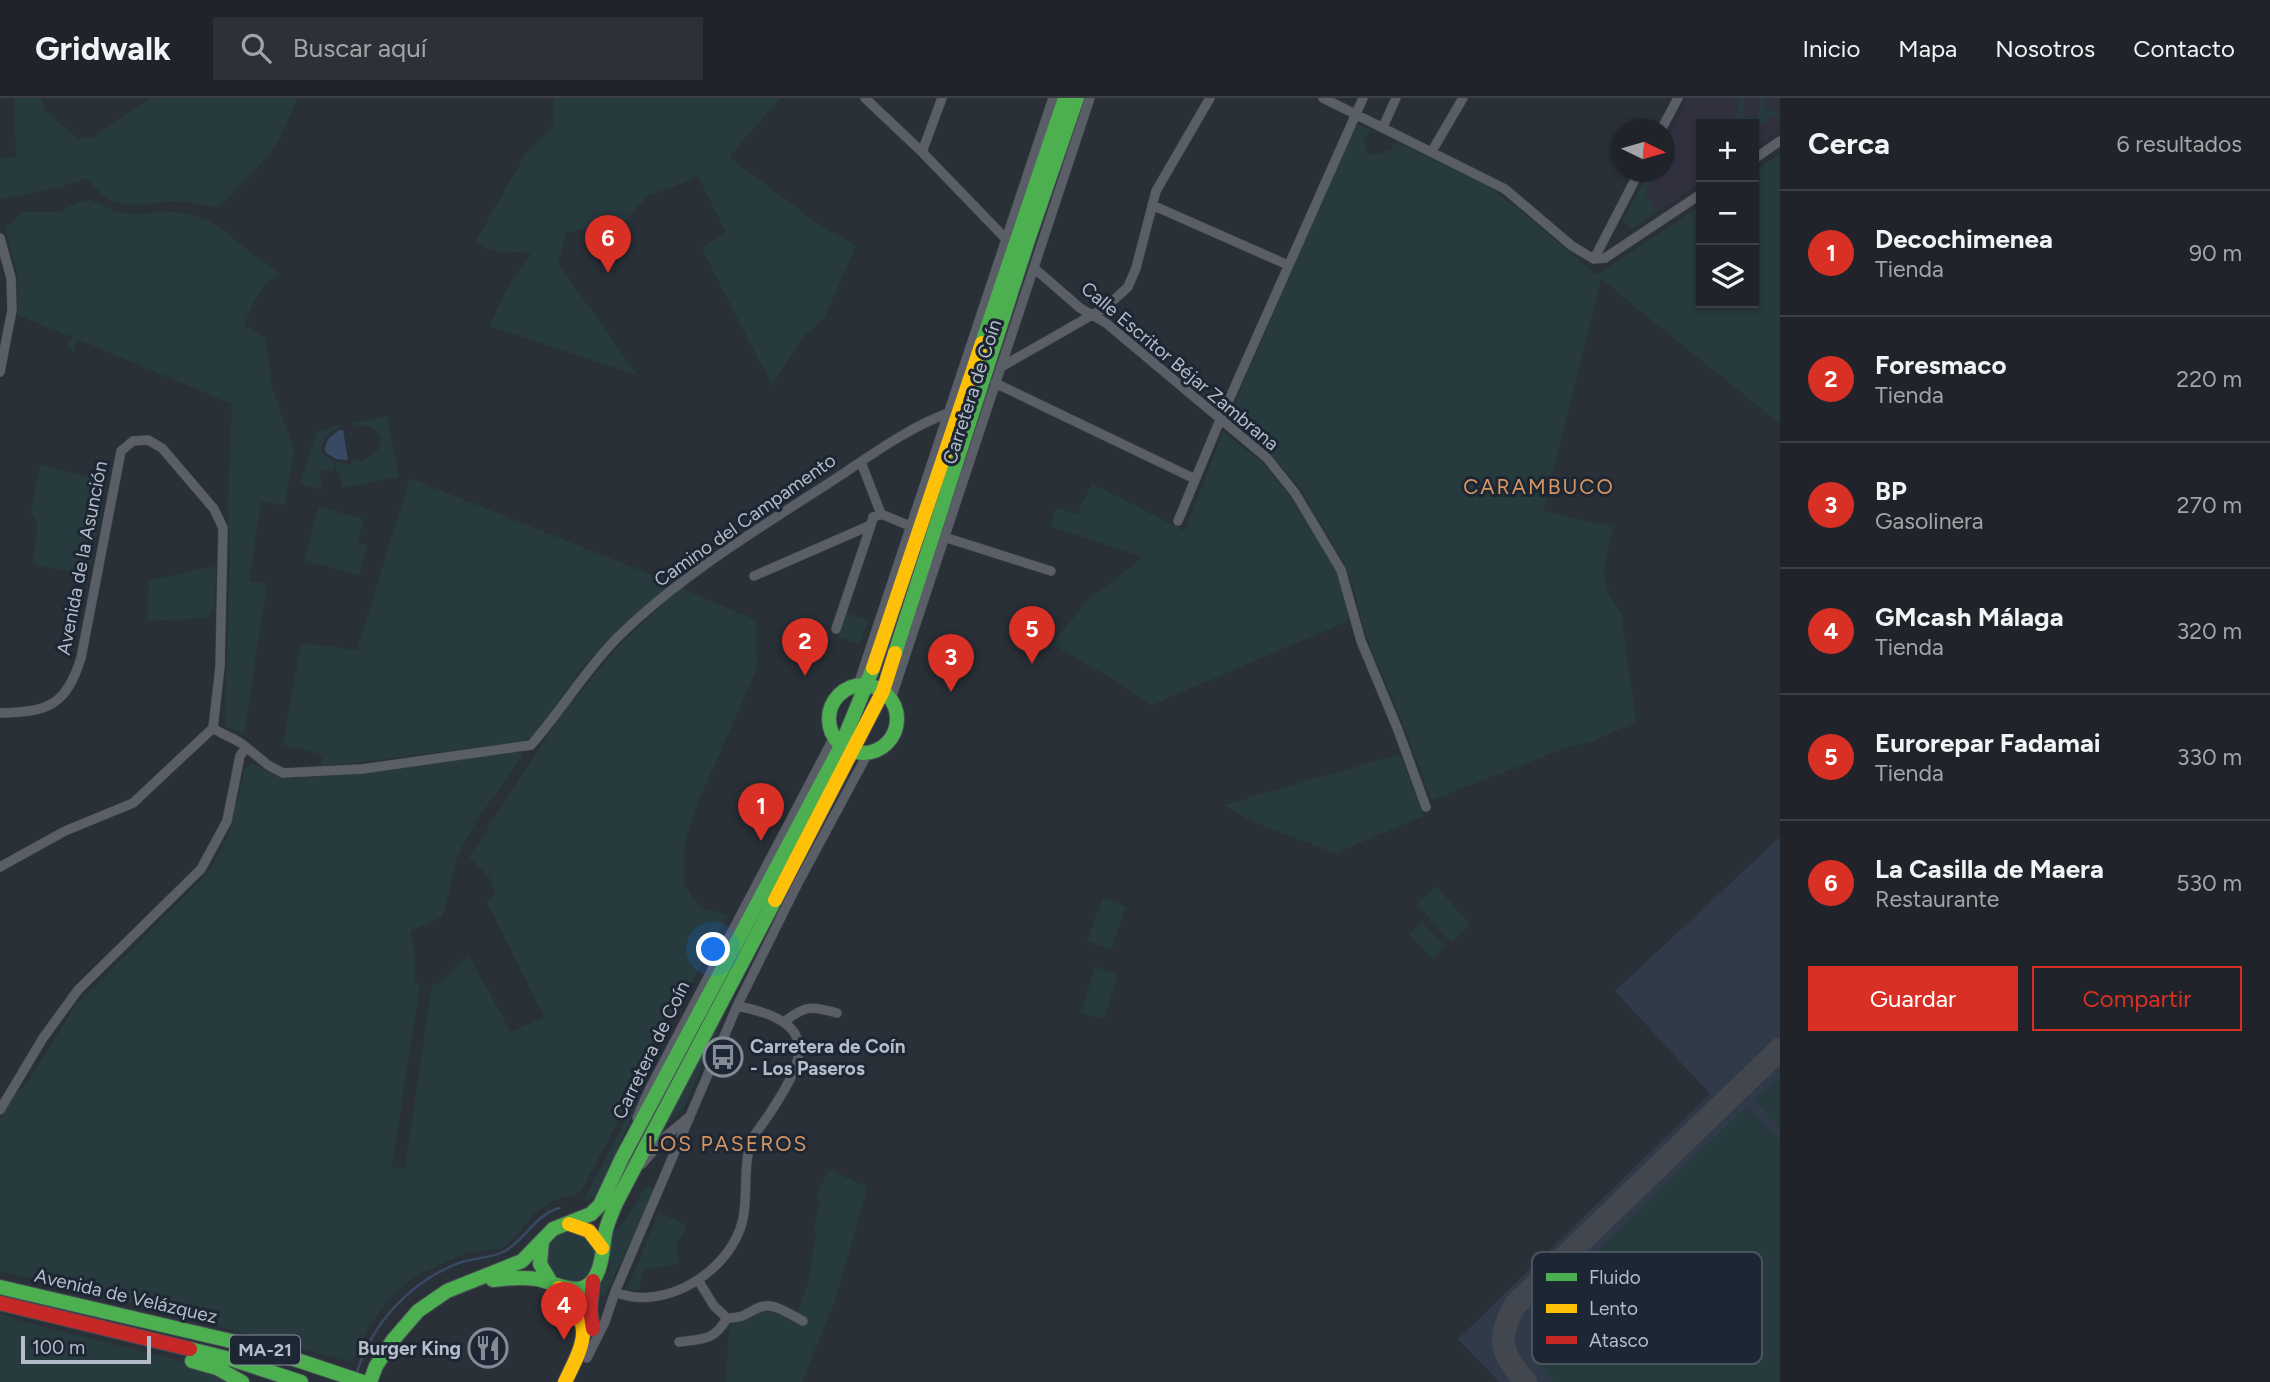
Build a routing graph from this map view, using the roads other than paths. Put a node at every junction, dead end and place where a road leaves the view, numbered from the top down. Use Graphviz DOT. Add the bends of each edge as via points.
graph roads {
  1 [pos="865,98"];
  2 [pos="942,98"];
  3 [pos="1053,98"];
  4 [pos="1065,98"];
  5 [pos="1077,98"];
  6 [pos="1090,98"];
  7 [pos="1210,98"];
  8 [pos="1323,98"];
  9 [pos="1363,98"];
  10 [pos="1396,98"];
  11 [pos="1463,98"];
  12 [pos="1678,98"];
  13 [pos="1356,114"];
  14 [pos="1667,119"];
  15 [pos="1383,127"];
  16 [pos="1780,141"];
  17 [pos="1432,151"];
  18 [pos="922,152"];
  19 [pos="1759,156"];
  20 [pos="1634,182"];
  21 [pos="1696,197"];
  22 [pos="1152,205"];
  23 [pos="0,238"];
  24 [pos="1006,239"];
  25 [pos="1594,259"];
  26 [pos="1288,265"];
  27 [pos="1034,268"];
  28 [pos="1092,315"];
  29 [pos="1001,367"];
  30 [pos="0,372"];
  31 [pos="995,383"];
  32 [pos="948,413"];
  33 [pos="1220,420"];
  34 [pos="861,463"];
  35 [pos="1195,479"];
  36 [pos="881,514"];
  37 [pos="1178,521"];
  38 [pos="870,525"];
  39 [pos="910,526"];
  40 [pos="944,537"];
  41 [pos="1051,571"];
  42 [pos="754,576"];
  43 [pos="836,629"];
  44 [pos="862,685"];
  45 [pos="887,695"];
  46 [pos="0,713"];
  47 [pos="213,728"];
  48 [pos="843,745"];
  49 [pos="246,747"];
  50 [pos="868,753"];
  51 [pos="1426,807"];
  52 [pos="0,867"];
  53 [pos="737,1006"];
  54 [pos="837,1013"];
  55 [pos="785,1021"];
  56 [pos="0,1110"];
  57 [pos="691,1116"];
  58 [pos="627,1181"];
  59 [pos="569,1224"];
  60 [pos="542,1241"];
  61 [pos="602,1248"];
  62 [pos="0,1278"];
  63 [pos="698,1280"];
  64 [pos="593,1281"];
  65 [pos="467,1283"];
  66 [pos="555,1285"];
  67 [pos="0,1287"];
  68 [pos="615,1292"];
  69 [pos="0,1303"];
  70 [pos="71,1303"];
  71 [pos="727,1318"];
  72 [pos="803,1321"];
  73 [pos="87,1324"];
  74 [pos="679,1342"];
  75 [pos="587,1358"];
  76 [pos="242,1382"];
  77 [pos="301,1382"];
  78 [pos="363,1382"];
  79 [pos="370,1382"];
  80 [pos="565,1382"];
  81 [pos="578,1382"];
  1 -- 18 [label="street"];
  2 -- 18 [label="street"];
  3 -- 24 [label="street, Carretera de Coín"];
  4 -- 44 [label="main road"];
  5 -- 45 [label="main road, Carretera de Coín" via="1023,253"];
  6 -- 27 [label="street, Carretera de Coín"];
  7 -- 22 [label="street"];
  8 -- 13 [label="street"];
  9 -- 13 [label="street"];
  10 -- 15 [label="street"];
  11 -- 17 [label="street"];
  12 -- 14 [label="street"];
  13 -- 15 [label="street"];
  13 -- 26 [label="street"];
  15 -- 17 [label="street"];
  16 -- 19 [label="street"];
  17 -- 25 [label="street" via="1505,189"];
  18 -- 24 [label="street"];
  20 -- 25 [label="street"];
  21 -- 25 [label="street" via="1605,258"];
  22 -- 26 [label="street"];
  22 -- 28 [label="street" via="1128,287"];
  23 -- 30 [label="street" via="12,310"];
  24 -- 32 [label="street, Carretera de Coín"];
  26 -- 33 [label="street"];
  27 -- 28 [label="street, Calle Escritor Béjar Zambrana"];
  27 -- 29 [label="street, Carretera de Coín"];
  28 -- 29 [label="street"];
  28 -- 33 [label="street, Calle Escritor Béjar Zambrana"];
  29 -- 31 [label="street, Carretera de Coín"];
  31 -- 35 [label="street"];
  31 -- 40 [label="street, Carretera de Coín"];
  32 -- 34 [label="street, Camino del Campamento"];
  32 -- 39 [label="street, Carretera de Coín"];
  33 -- 35 [label="street"];
  33 -- 51 [label="street, Calle Escritor Béjar Zambrana" via="1267,458 1288,484 1341,570 1361,641"];
  34 -- 36 [label="street"];
  34 -- 49 [label="street, Camino del Campamento" via="673,588 618,637 531,745 362,769 283,773"];
  35 -- 37 [label="street"];
  36 -- 38 [label="street" via="873,517"];
  36 -- 39 [label="street"];
  38 -- 42 [label="street"];
  38 -- 43 [label="street"];
  39 -- 44 [label="street, Carretera de Coín"];
  40 -- 41 [label="street"];
  40 -- 45 [label="street, Carretera de Coín"];
  44 -- 45 [label="main road"];
  44 -- 48 [label="main road"];
  44 -- 48 [label="main road" via="847,688 831,705 830,727"];
  45 -- 48 [label="main road"];
  45 -- 50 [label="main road" via="897,716 896,729 890,740"];
  46 -- 47 [label="street, Avenida de la Asunción" via="53,705 76,675 121,451 133,441 148,440 162,449 214,509 223,528 220,667"];
  47 -- 49 [label="street, Camino del Campamento"];
  47 -- 52 [label="street" via="133,803 65,831"];
  48 -- 50 [label="main road"];
  48 -- 58 [label="main road"];
  48 -- 59 [label="main road" via="600,1205"];
  49 -- 56 [label="street" via="240,756 228,821 201,869 78,990"];
  50 -- 53 [label="street"];
  53 -- 55 [label="street"];
  53 -- 57 [label="street"];
  54 -- 55 [label="street" via="814,1006"];
  55 -- 63 [label="street" via="798,1039 800,1059 750,1144 743,1220 730,1251"];
  57 -- 58 [label="street" via="666,1136"];
  57 -- 68 [label="street"];
  58 -- 61 [label="main road"];
  59 -- 60 [label="main road" via="553,1229"];
  59 -- 61 [label="main road" via="592,1232"];
  60 -- 65 [label="main road" via="522,1261"];
  60 -- 66 [label="main road" via="538,1262"];
  61 -- 64 [label="main road" via="603,1262"];
  62 -- 70 [label="main road" via="46,1288"];
  63 -- 68 [label="street" via="653,1296"];
  63 -- 71 [label="street"];
  64 -- 66 [label="main road" via="569,1289"];
  64 -- 75 [label="main road" via="593,1327"];
  65 -- 66 [label="main road" via="514,1277"];
  65 -- 79 [label="main road" via="418,1311 393,1340"];
  66 -- 80 [label="main road" via="575,1303 584,1326 581,1350"];
  67 -- 70 [label="main road, Avenida de Velázquez / MA-21"];
  68 -- 75 [label="street"];
  69 -- 73 [label="main road, Avenida de Velázquez / MA-21"];
  70 -- 78 [label="main road, Avenida de Velázquez / MA-21" via="261,1348"];
  71 -- 72 [label="street" via="770,1306"];
  71 -- 74 [label="street" via="709,1338"];
  73 -- 76 [label="main road" via="107,1338 217,1368"];
  73 -- 77 [label="main road, Avenida de Velázquez / MA-21" via="234,1360"];
  75 -- 81 [label="main road"];
}
